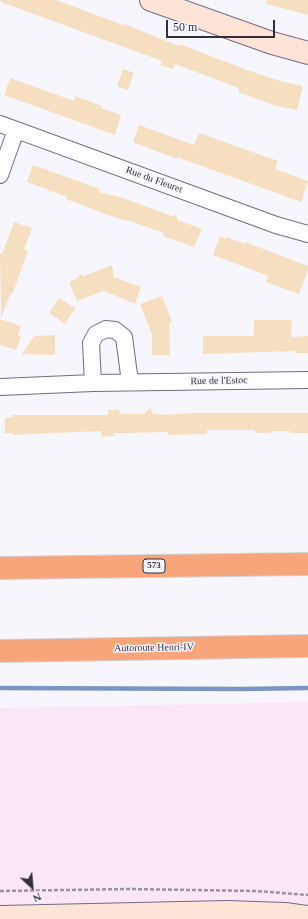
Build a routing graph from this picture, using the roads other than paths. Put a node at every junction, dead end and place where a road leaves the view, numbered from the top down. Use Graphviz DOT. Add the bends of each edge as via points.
graph roads {
  1 [pos="151,0"];
  2 [pos="308,53"];
  3 [pos="0,124"];
  4 [pos="16,130"];
  5 [pos="0,175"];
  6 [pos="308,234"];
  7 [pos="308,380"];
  8 [pos="130,382"];
  9 [pos="93,383"];
  10 [pos="0,387"];
  11 [pos="308,564"];
  12 [pos="0,568"];
  13 [pos="308,646"];
  14 [pos="0,651"];
  15 [pos="308,917"];
  16 [pos="0,918"];
  1 -- 2 [label="street" via="272,43"];
  3 -- 4 [label="street, Rue du Fleuret"];
  4 -- 5 [label="street"];
  4 -- 6 [label="street, Rue du Fleuret" via="276,225"];
  7 -- 8 [label="street, Rue de l'Estoc"];
  8 -- 9 [label="street, Rue de l'Estoc"];
  8 -- 9 [label="street" via="124,337 115,330 106,329 96,334 91,343"];
  9 -- 10 [label="street, Rue de l'Estoc"];
  11 -- 12 [label="highway, 573"];
  13 -- 14 [label="highway, Autoroute Henri-IV"];
  15 -- 16 [label="street" via="227,912"];
}
